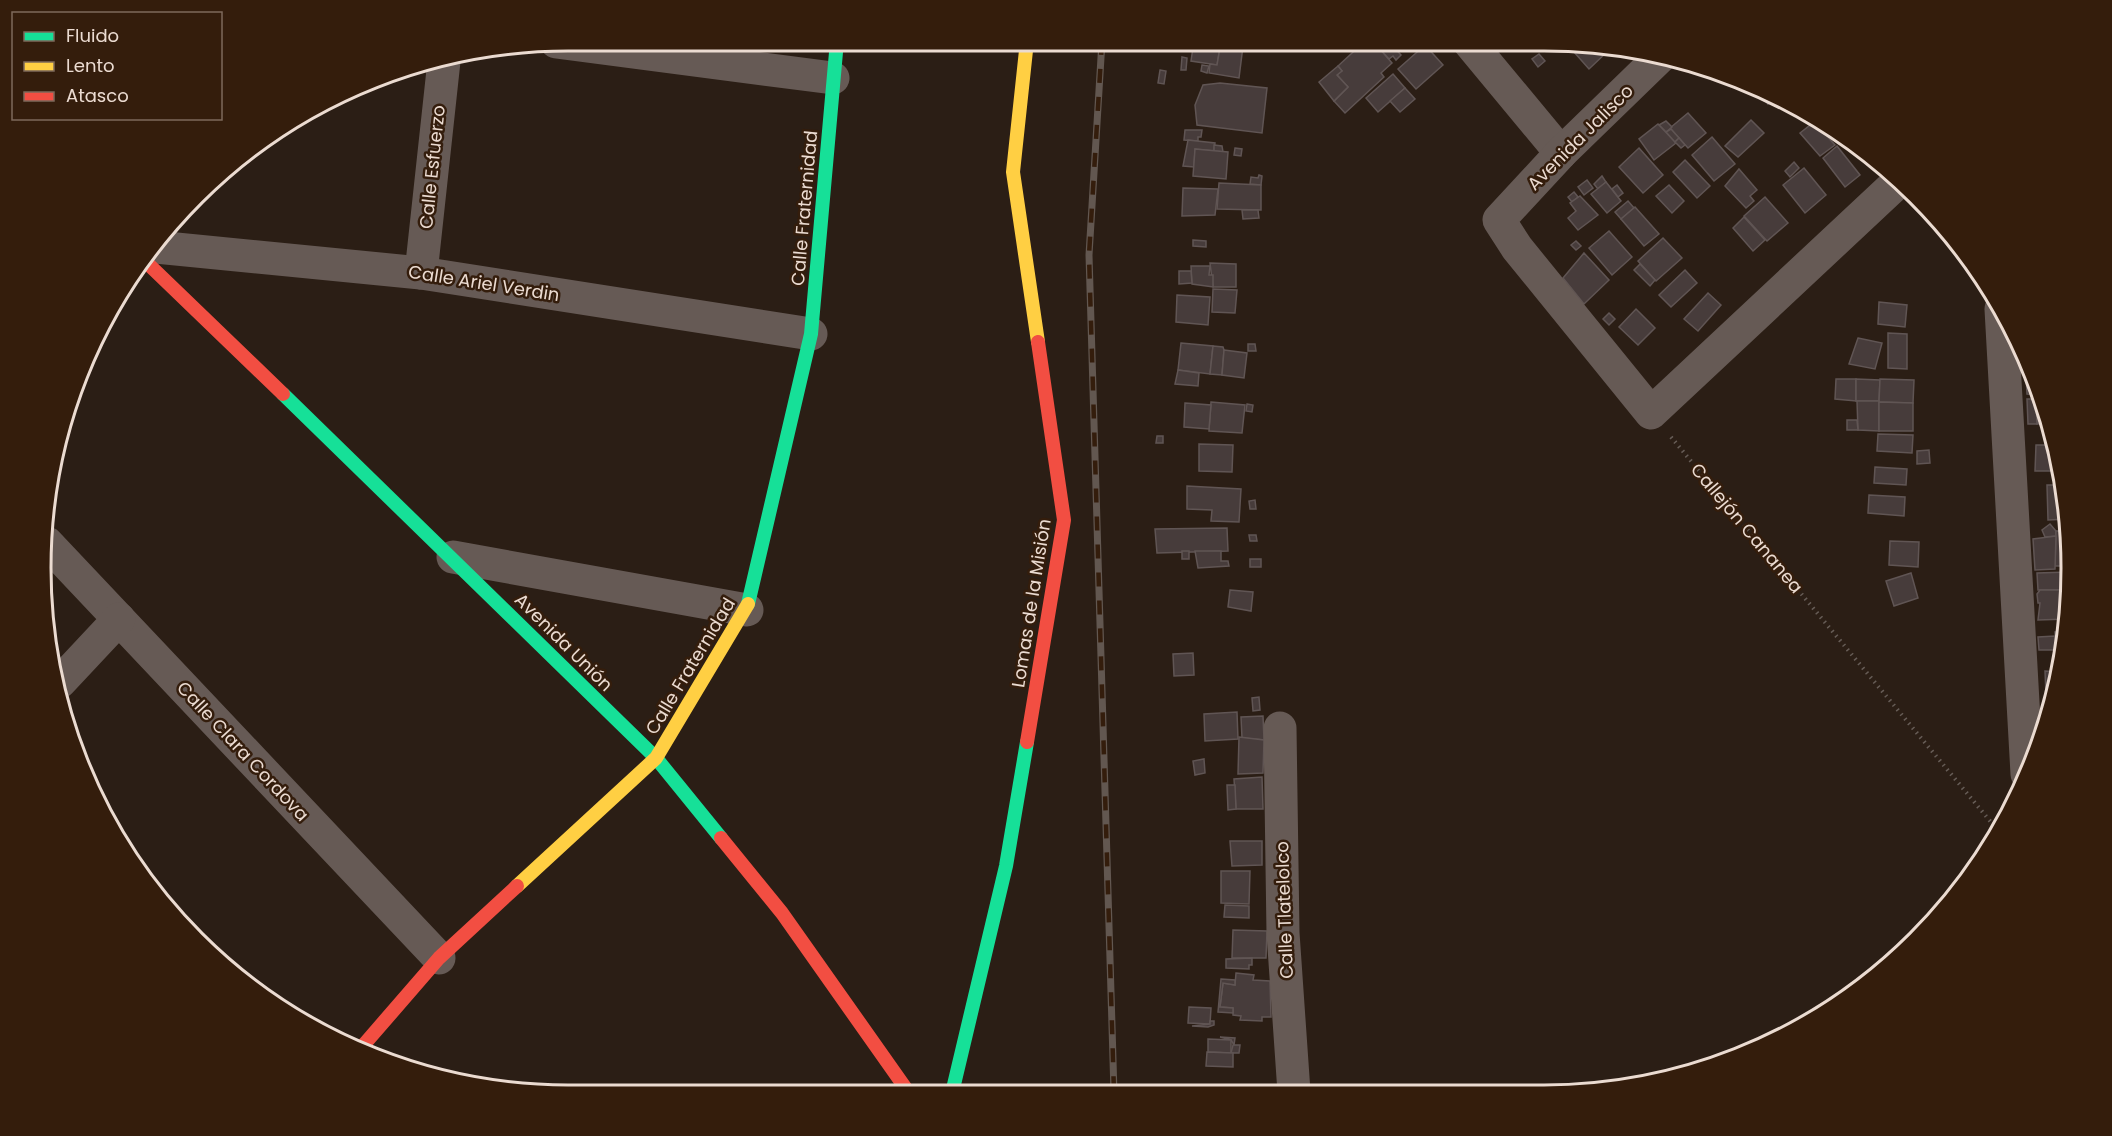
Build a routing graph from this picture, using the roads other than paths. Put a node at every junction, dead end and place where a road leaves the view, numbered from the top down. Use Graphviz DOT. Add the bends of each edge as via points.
graph roads {
  1 [pos="625,51"];
  2 [pos="836,51"];
  3 [pos="1026,51"];
  4 [pos="1476,51"];
  5 [pos="1654,63"];
  6 [pos="443,67"];
  7 [pos="833,78"];
  8 [pos="1561,153"];
  9 [pos="1893,186"];
  10 [pos="162,248"];
  11 [pos="149,265"];
  12 [pos="421,273"];
  13 [pos="2002,328"];
  14 [pos="811,334"];
  15 [pos="52,548"];
  16 [pos="453,557"];
  17 [pos="747,610"];
  18 [pos="119,619"];
  19 [pos="63,678"];
  20 [pos="1280,728"];
  21 [pos="2026,755"];
  22 [pos="656,759"];
  23 [pos="439,957"];
  24 [pos="365,1044"];
  25 [pos="903,1085"];
  26 [pos="954,1085"];
  27 [pos="1294,1085"];
  1 -- 7 [label="street"];
  2 -- 7 [label="street, Calle Fraternidad"];
  3 -- 26 [label="street, Lomas de la Misión" via="1013,172 1064,520 1006,866"];
  4 -- 8 [label="street"];
  5 -- 8 [label="street, Avenida Jalisco"];
  6 -- 12 [label="street, Calle Esfuerzo"];
  7 -- 14 [label="street, Calle Fraternidad"];
  8 -- 9 [label="street, Avenida Jalisco" via="1499,219 1517,248 1651,413"];
  10 -- 12 [label="street, Calle Ariel Verdin"];
  11 -- 16 [label="street, Avenida Unión"];
  12 -- 14 [label="street, Calle Ariel Verdin"];
  13 -- 21 [label="street"];
  14 -- 17 [label="street, Calle Fraternidad"];
  15 -- 18 [label="street, Calle Clara Cordova"];
  16 -- 17 [label="street"];
  16 -- 22 [label="street, Avenida Unión"];
  17 -- 22 [label="street, Calle Fraternidad"];
  18 -- 19 [label="street"];
  18 -- 23 [label="street, Calle Clara Cordova"];
  20 -- 27 [label="street, Calle Tlatelolco" via="1283,933"];
  22 -- 23 [label="street, Calle Fraternidad"];
  22 -- 25 [label="street, Avenida Unión" via="782,913"];
  23 -- 24 [label="street, Calle Fraternidad"];
}
